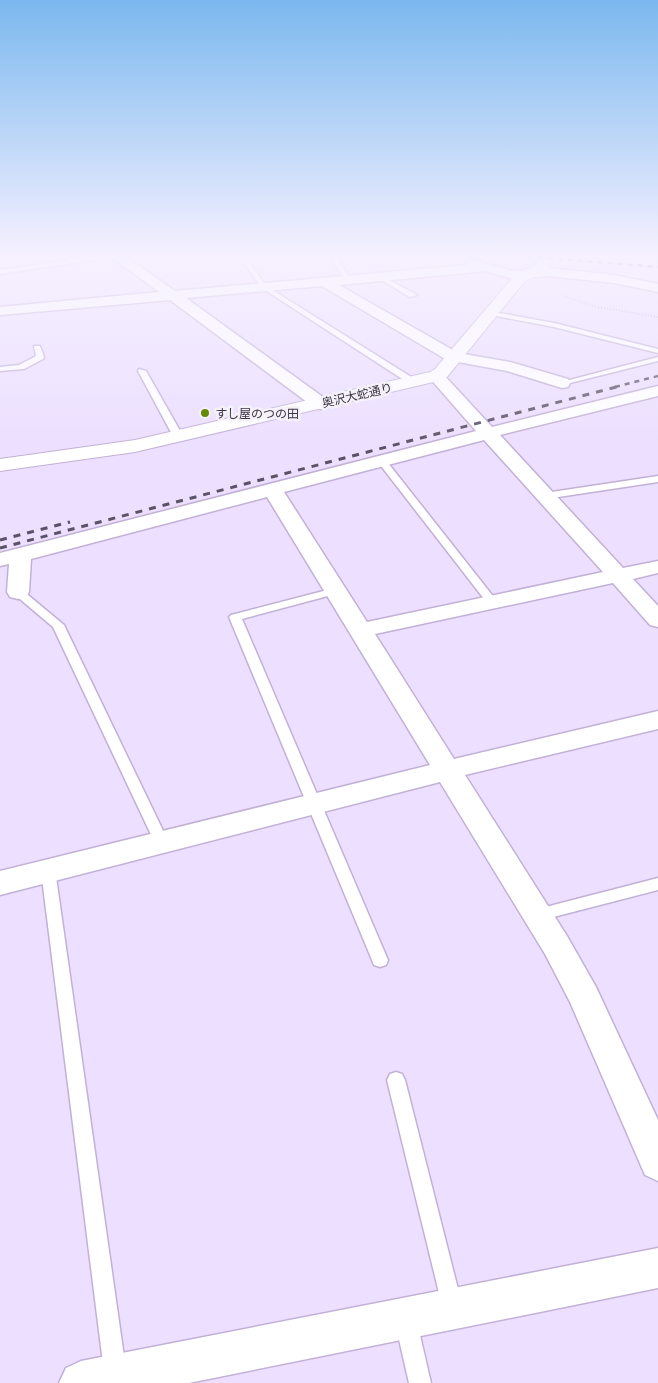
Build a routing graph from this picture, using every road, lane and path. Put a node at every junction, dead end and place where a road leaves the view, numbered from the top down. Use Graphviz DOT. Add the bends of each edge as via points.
graph roads {
  1 [pos="204,319"];
  2 [pos="313,319"];
  3 [pos="387,319"];
  4 [pos="486,319"];
  5 [pos="520,319"];
  6 [pos="37,348"];
  7 [pos="658,351"];
  8 [pos="454,358"];
  9 [pos="658,359"];
  10 [pos="0,369"];
  11 [pos="574,369"];
  12 [pos="142,371"];
  13 [pos="593,375"];
  14 [pos="436,376"];
  15 [pos="413,382"];
  16 [pos="562,383"];
  17 [pos="658,391"];
  18 [pos="321,404"];
  19 [pos="488,433"];
  20 [pos="178,436"];
  21 [pos="381,460"];
  22 [pos="0,464"];
  23 [pos="658,479"];
  24 [pos="272,489"];
  25 [pos="545,496"];
  26 [pos="10,558"];
  27 [pos="658,567"];
  28 [pos="618,576"];
  29 [pos="335,591"];
  30 [pos="18,592"];
  31 [pos="492,602"];
  32 [pos="658,620"];
  33 [pos="361,630"];
  34 [pos="658,720"];
  35 [pos="447,770"];
  36 [pos="315,804"];
  37 [pos="162,843"];
  38 [pos="48,870"];
  39 [pos="0,883"];
  40 [pos="658,884"];
  41 [pos="538,915"];
  42 [pos="380,960"];
  43 [pos="396,1080"];
  44 [pos="658,1162"];
  45 [pos="658,1268"];
  46 [pos="453,1308"];
  47 [pos="405,1319"];
  48 [pos="98,1379"];
  49 [pos="420,1383"];
  1 -- 18 [label="street"];
  2 -- 15 [label="lane"];
  3 -- 8 [label="street"];
  4 -- 8 [label="street"];
  5 -- 7 [label="lane"];
  6 -- 10 [label="lane" via="40,357 21,367"];
  8 -- 14 [label="street"];
  8 -- 16 [label="street" via="510,367"];
  9 -- 13 [label="lane"];
  11 -- 13 [label="lane"];
  12 -- 20 [label="lane"];
  13 -- 16 [label="lane"];
  14 -- 15 [label="street, 奥沢大蛇通り"];
  14 -- 19 [label="street"];
  15 -- 18 [label="street, 奥沢大蛇通り"];
  17 -- 19 [label="street"];
  18 -- 20 [label="street, 奥沢大蛇通り"];
  19 -- 21 [label="street"];
  19 -- 25 [label="street"];
  20 -- 22 [label="street, 奥沢大蛇通り" via="79,455"];
  21 -- 24 [label="street"];
  21 -- 31 [label="lane"];
  23 -- 25 [label="lane"];
  24 -- 26 [label="street"];
  24 -- 29 [label="street"];
  25 -- 28 [label="street"];
  26 -- 30 [label="street"];
  27 -- 28 [label="street"];
  28 -- 31 [label="street"];
  28 -- 32 [label="street"];
  29 -- 33 [label="street"];
  29 -- 36 [label="lane" via="235,617"];
  30 -- 37 [label="lane" via="58,625"];
  31 -- 33 [label="street"];
  33 -- 35 [label="street"];
  34 -- 35 [label="street"];
  35 -- 36 [label="street"];
  35 -- 41 [label="street"];
  36 -- 37 [label="street"];
  36 -- 42 [label="lane"];
  37 -- 38 [label="street"];
  38 -- 39 [label="street"];
  38 -- 48 [label="lane"];
  40 -- 41 [label="lane"];
  41 -- 44 [label="street" via="584,997"];
  43 -- 46 [label="lane"];
  45 -- 46 [label="street"];
  46 -- 47 [label="street"];
  47 -- 48 [label="street"];
  47 -- 49 [label="lane"];
}
